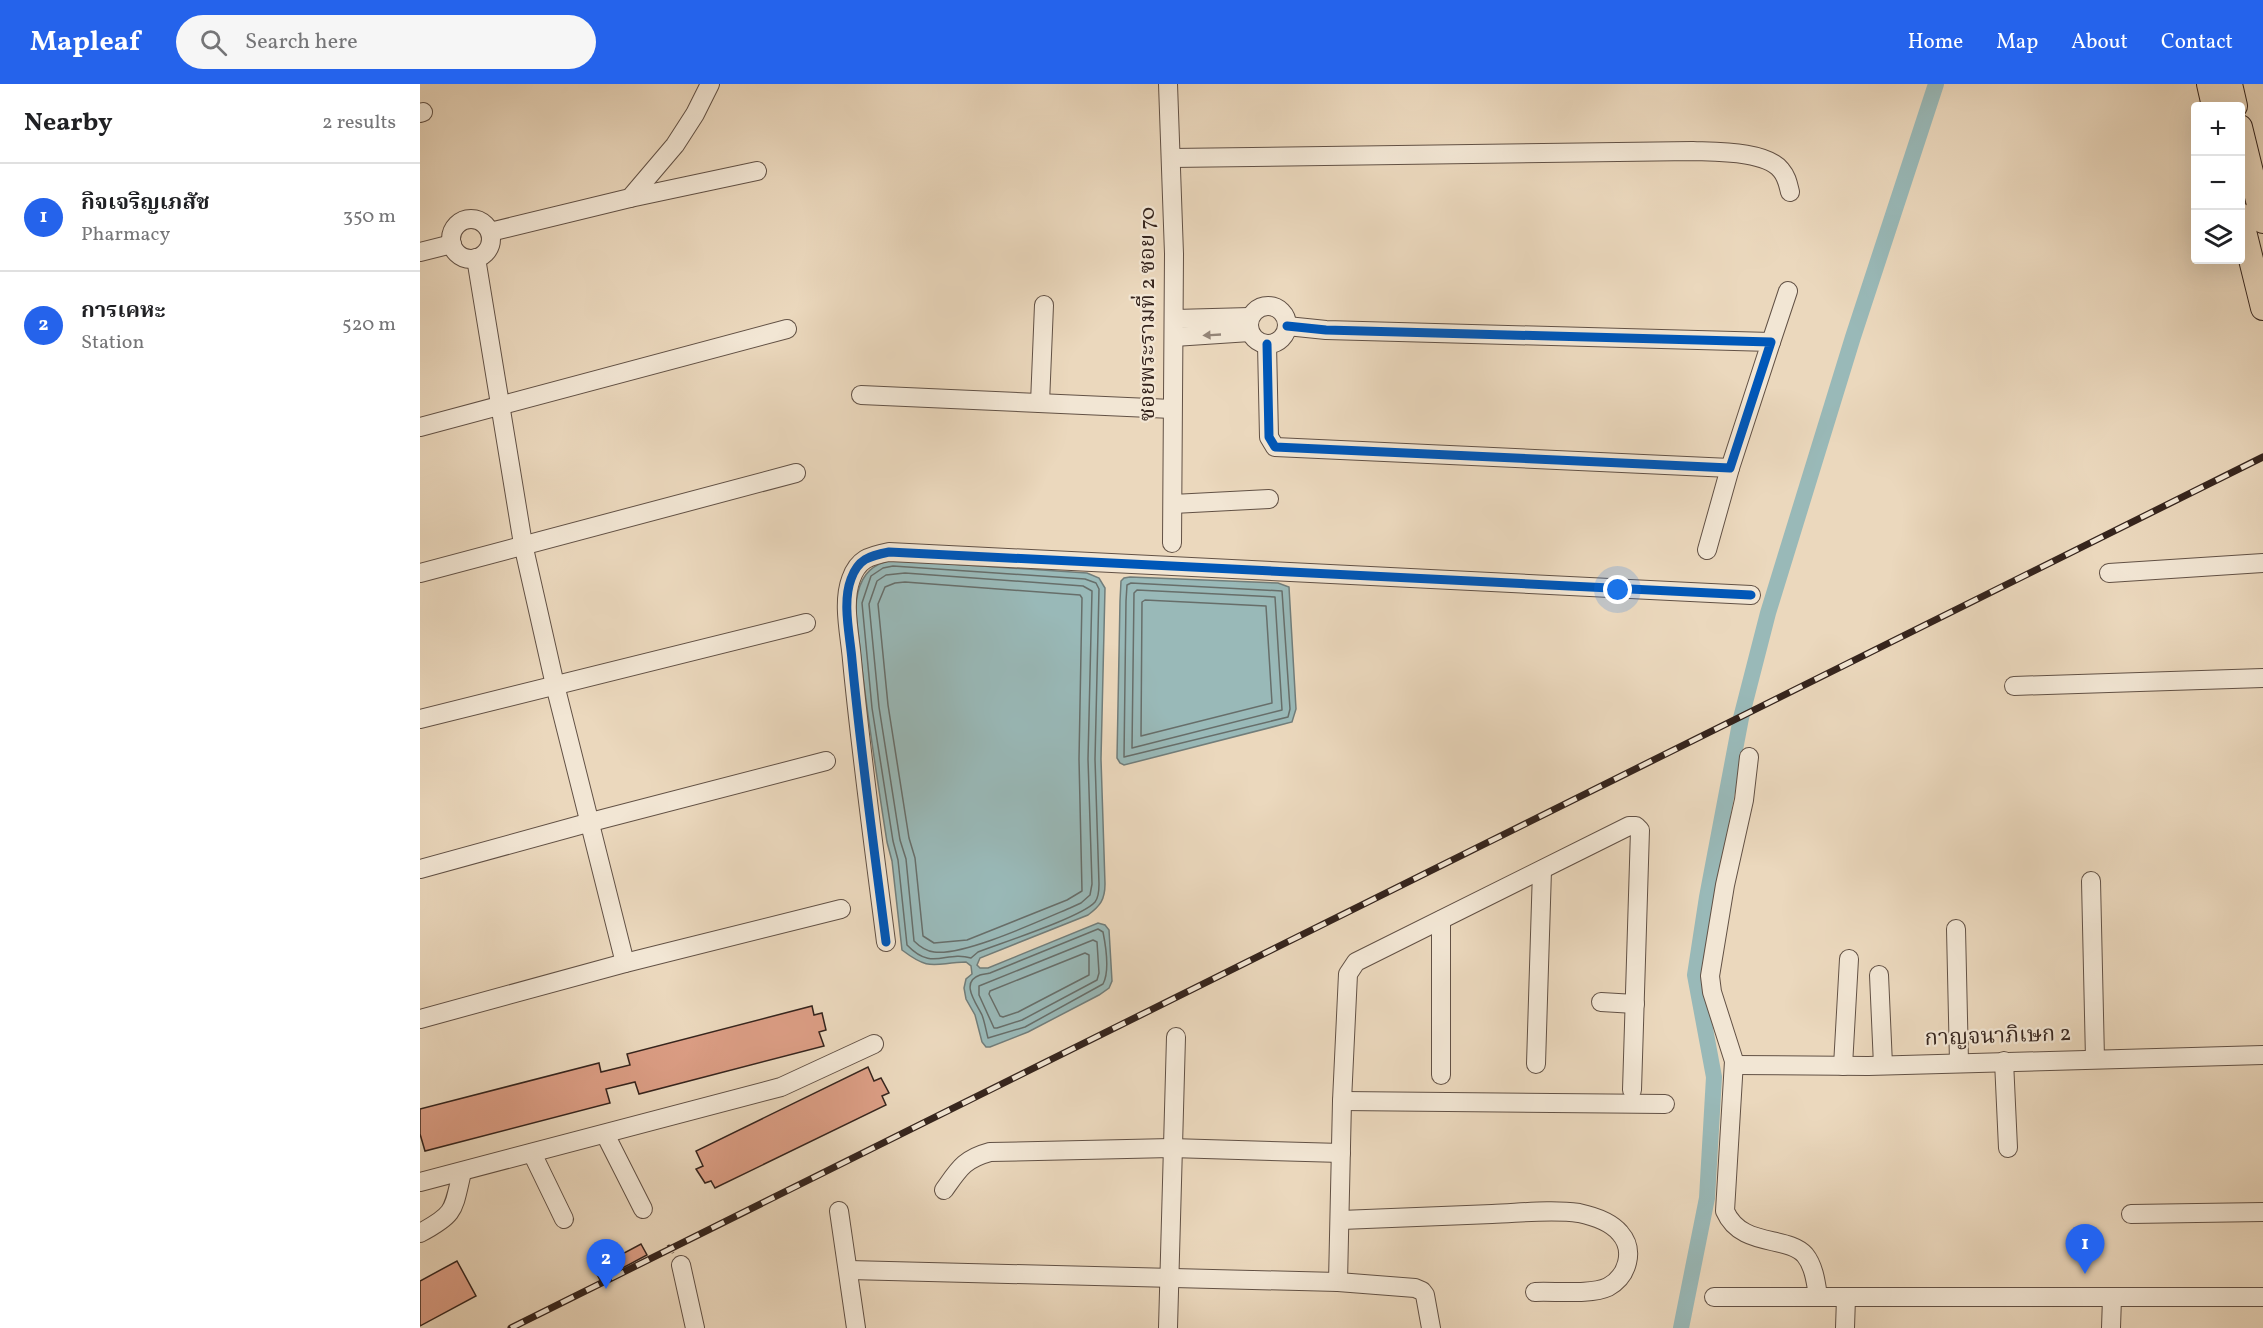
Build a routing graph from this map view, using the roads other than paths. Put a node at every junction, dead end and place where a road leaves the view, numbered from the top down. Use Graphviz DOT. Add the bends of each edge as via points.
graph roads {
  1 [pos="710,84"];
  2 [pos="1168,84"];
  3 [pos="2209,84"];
  4 [pos="2230,84"];
  5 [pos="2213,102"];
  6 [pos="2234,102"];
  7 [pos="2245,144"];
  8 [pos="1171,158"];
  9 [pos="757,171"];
  10 [pos="1790,192"];
  11 [pos="630,198"];
  12 [pos="2263,221"];
  13 [pos="490,232"];
  14 [pos="2245,232"];
  15 [pos="452,244"];
  16 [pos="420,252"];
  17 [pos="476,258"];
  18 [pos="1788,291"];
  19 [pos="1044,305"];
  20 [pos="2263,308"];
  21 [pos="1250,325"];
  22 [pos="1287,326"];
  23 [pos="1174,328"];
  24 [pos="787,329"];
  25 [pos="1771,342"];
  26 [pos="1267,344"];
  27 [pos="861,394"];
  28 [pos="1040,403"];
  29 [pos="499,407"];
  30 [pos="1172,409"];
  31 [pos="420,427"];
  32 [pos="1730,468"];
  33 [pos="796,472"];
  34 [pos="1269,499"];
  35 [pos="1173,504"];
  36 [pos="1172,543"];
  37 [pos="523,544"];
  38 [pos="1707,550"];
  39 [pos="2263,563"];
  40 [pos="420,573"];
  41 [pos="2109,573"];
  42 [pos="1751,595"];
  43 [pos="806,623"];
  44 [pos="2263,678"];
  45 [pos="555,685"];
  46 [pos="2014,686"];
  47 [pos="420,719"];
  48 [pos="1749,757"];
  49 [pos="826,761"];
  50 [pos="591,822"];
  51 [pos="420,869"];
  52 [pos="1542,870"];
  53 [pos="2091,881"];
  54 [pos="841,909"];
  55 [pos="1441,920"];
  56 [pos="1956,929"];
  57 [pos="886,942"];
  58 [pos="1849,959"];
  59 [pos="625,963"];
  60 [pos="1879,975"];
  61 [pos="1601,1002"];
  62 [pos="1635,1004"];
  63 [pos="420,1019"];
  64 [pos="1176,1037"];
  65 [pos="874,1044"];
  66 [pos="2263,1055"];
  67 [pos="2095,1059"];
  68 [pos="2004,1061"];
  69 [pos="1959,1062"];
  70 [pos="1536,1064"];
  71 [pos="1734,1065"];
  72 [pos="1882,1065"];
  73 [pos="1843,1066"];
  74 [pos="1441,1075"];
  75 [pos="1632,1090"];
  76 [pos="1342,1101"];
  77 [pos="1665,1104"];
  78 [pos="605,1134"];
  79 [pos="1171,1148"];
  80 [pos="2008,1148"];
  81 [pos="532,1153"];
  82 [pos="1341,1153"];
  83 [pos="462,1172"];
  84 [pos="420,1182"];
  85 [pos="944,1190"];
  86 [pos="643,1209"];
  87 [pos="839,1211"];
  88 [pos="2263,1212"];
  89 [pos="2131,1214"];
  90 [pos="564,1219"];
  91 [pos="1341,1220"];
  92 [pos="420,1233"];
  93 [pos="681,1264"];
  94 [pos="849,1270"];
  95 [pos="1169,1277"];
  96 [pos="1338,1282"];
  97 [pos="1535,1292"];
  98 [pos="1818,1296"];
  99 [pos="1714,1297"];
  100 [pos="1846,1298"];
  101 [pos="2112,1298"];
  102 [pos="2263,1298"];
  103 [pos="695,1328"];
  104 [pos="856,1328"];
  105 [pos="1168,1328"];
  106 [pos="1431,1328"];
  107 [pos="1845,1328"];
  108 [pos="2111,1328"];
  1 -- 11 [label="street" via="675,145"];
  2 -- 8 [label="street, ซอยพระรามที่ 2 ซอย 70"];
  3 -- 5 [label="main road"];
  4 -- 6 [label="main road"];
  7 -- 12 [label="main road"];
  8 -- 10 [label="street" via="1735,153 1769,160 1787,178"];
  8 -- 23 [label="street, ซอยพระรามที่ 2 ซอย 70"];
  9 -- 11 [label="street"];
  11 -- 13 [label="street"];
  13 -- 15 [label="street" via="478,221 467,219 454,228"];
  13 -- 17 [label="street" via="488,248"];
  14 -- 20 [label="main road"];
  15 -- 16 [label="street"];
  15 -- 17 [label="street" via="462,256"];
  17 -- 29 [label="street"];
  18 -- 25 [label="street"];
  19 -- 28 [label="street"];
  21 -- 22 [label="street" via="1258,309 1269,306 1284,315"];
  21 -- 23 [label="street"];
  21 -- 26 [label="street" via="1257,341"];
  22 -- 25 [label="street"];
  22 -- 26 [label="street" via="1279,341"];
  23 -- 30 [label="street, ซอยพระรามที่ 2 ซอย 70"];
  24 -- 29 [label="street"];
  25 -- 32 [label="street"];
  26 -- 32 [label="street" via="1269,437 1275,447"];
  27 -- 28 [label="street"];
  28 -- 30 [label="street"];
  29 -- 31 [label="street"];
  29 -- 37 [label="street"];
  30 -- 35 [label="street, ซอยพระรามที่ 2 ซอย 70"];
  32 -- 38 [label="street"];
  33 -- 37 [label="street"];
  34 -- 35 [label="street"];
  35 -- 36 [label="street, ซอยพระรามที่ 2 ซอย 70"];
  37 -- 40 [label="street"];
  37 -- 45 [label="street"];
  39 -- 41 [label="street"];
  42 -- 57 [label="street" via="889,552 868,556 857,565 850,580 848,608"];
  43 -- 45 [label="street"];
  44 -- 46 [label="street"];
  45 -- 47 [label="street"];
  45 -- 50 [label="street"];
  48 -- 71 [label="street" via="1710,976"];
  49 -- 50 [label="street"];
  50 -- 51 [label="street"];
  50 -- 59 [label="street"];
  52 -- 55 [label="street"];
  52 -- 62 [label="street" via="1629,826 1640,830"];
  52 -- 70 [label="street"];
  53 -- 67 [label="street"];
  54 -- 59 [label="street"];
  55 -- 74 [label="street"];
  55 -- 76 [label="street" via="1356,962 1348,974"];
  56 -- 69 [label="street"];
  58 -- 73 [label="street"];
  59 -- 63 [label="street"];
  60 -- 72 [label="street"];
  61 -- 62 [label="street"];
  62 -- 75 [label="street"];
  64 -- 79 [label="street"];
  65 -- 78 [label="street" via="781,1087"];
  66 -- 67 [label="street, กาญจนาภิเษก 2"];
  67 -- 68 [label="street, กาญจนาภิเษก 2"];
  68 -- 69 [label="street, กาญจนาภิเษก 2"];
  68 -- 80 [label="street"];
  69 -- 72 [label="street, กาญจนาภิเษก 2"];
  71 -- 73 [label="street, กาญจนาภิเษก 2"];
  71 -- 98 [label="street" via="1725,1211 1753,1237 1805,1255"];
  72 -- 73 [label="street, กาญจนาภิเษก 2"];
  76 -- 77 [label="street"];
  76 -- 82 [label="street"];
  78 -- 81 [label="street"];
  78 -- 86 [label="street"];
  79 -- 82 [label="street"];
  79 -- 85 [label="street" via="990,1152 963,1164"];
  79 -- 95 [label="street"];
  81 -- 83 [label="street"];
  81 -- 90 [label="street"];
  82 -- 91 [label="street"];
  83 -- 84 [label="street"];
  83 -- 92 [label="street" via="450,1212 444,1220"];
  87 -- 94 [label="street"];
  88 -- 89 [label="street"];
  91 -- 96 [label="street"];
  91 -- 97 [label="street" via="1557,1211 1593,1217 1621,1233 1629,1260 1614,1283 1597,1290"];
  93 -- 103 [label="street"];
  94 -- 95 [label="street"];
  94 -- 104 [label="street"];
  95 -- 96 [label="street"];
  95 -- 105 [label="street"];
  96 -- 106 [label="street" via="1422,1291"];
  98 -- 99 [label="street"];
  98 -- 100 [label="street"];
  100 -- 101 [label="street"];
  100 -- 107 [label="street"];
  101 -- 102 [label="street"];
  101 -- 108 [label="street"];
}
